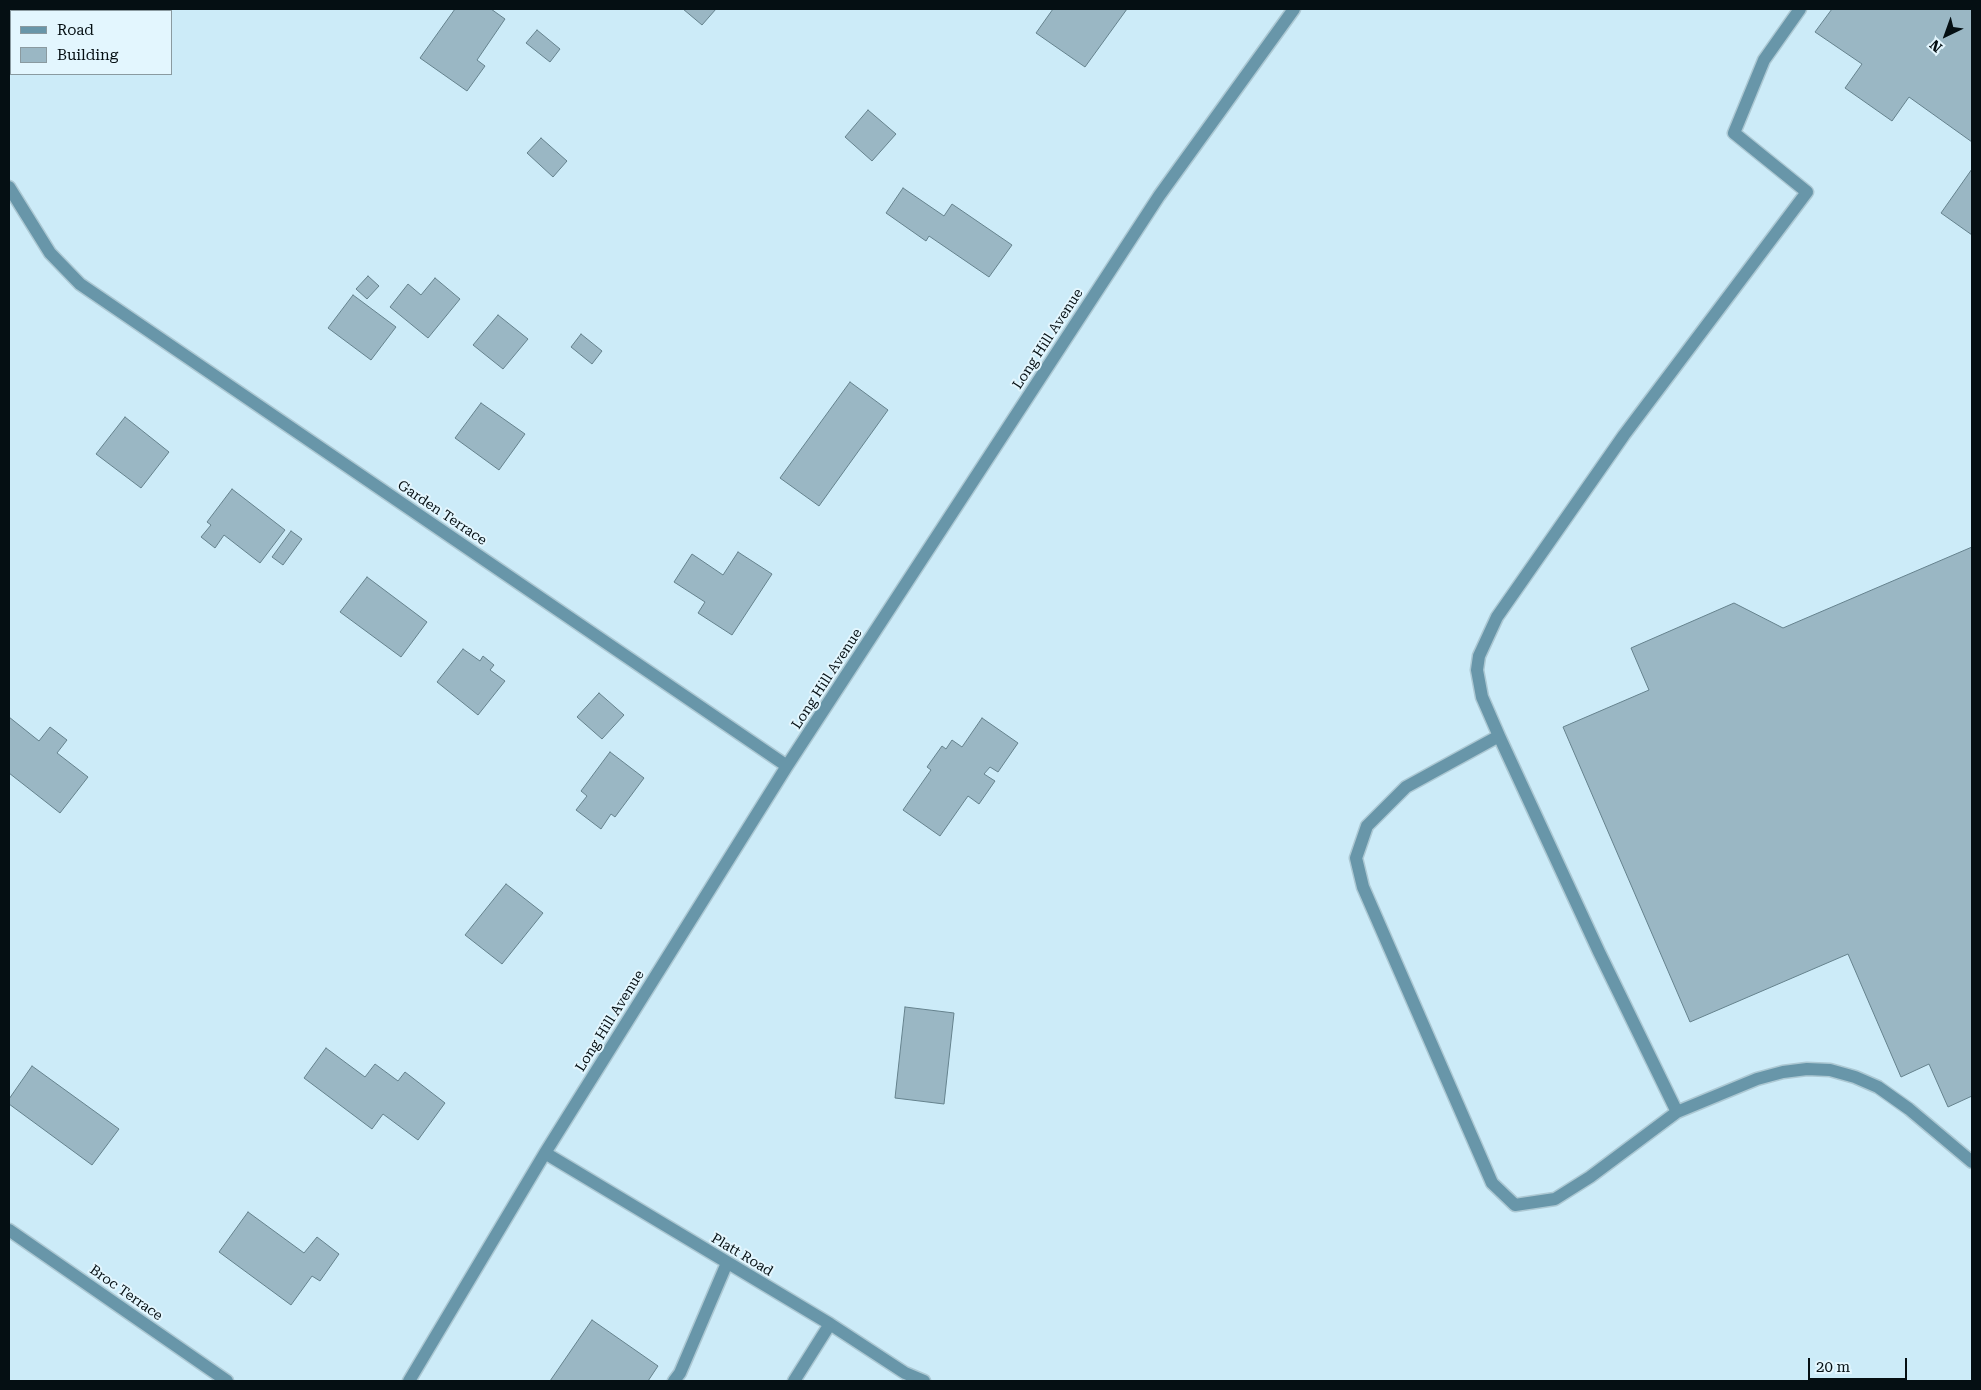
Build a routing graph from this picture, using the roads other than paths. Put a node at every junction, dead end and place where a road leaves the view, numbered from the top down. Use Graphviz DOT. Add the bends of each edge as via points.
graph roads {
  1 [pos="1294,9"];
  2 [pos="1800,9"];
  3 [pos="9,187"];
  4 [pos="1500,736"];
  5 [pos="787,766"];
  6 [pos="1677,1112"];
  7 [pos="545,1153"];
  8 [pos="1972,1162"];
  9 [pos="9,1230"];
  10 [pos="727,1263"];
  11 [pos="830,1324"];
  12 [pos="227,1381"];
  13 [pos="409,1381"];
  14 [pos="674,1381"];
  15 [pos="794,1381"];
  16 [pos="924,1381"];
  1 -- 5 [label="street, Long Hill Avenue" via="1159,196"];
  2 -- 4 [label="street" via="1764,60 1734,133 1807,192 1624,435 1497,617 1479,656 1477,670 1482,697"];
  3 -- 5 [label="street, Garden Terrace" via="50,253 80,284"];
  4 -- 6 [label="street"];
  4 -- 6 [label="street" via="1406,787 1367,826 1356,858 1363,887 1492,1183 1515,1205 1555,1199"];
  5 -- 7 [label="street, Long Hill Avenue"];
  6 -- 8 [label="street" via="1757,1079 1807,1069 1830,1070 1878,1088 1909,1109"];
  7 -- 10 [label="street, Platt Road"];
  7 -- 13 [label="street, Long Hill Avenue"];
  9 -- 12 [label="street, Broc Terrace"];
  10 -- 11 [label="street, Platt Road"];
  10 -- 14 [label="street"];
  11 -- 15 [label="street"];
  11 -- 16 [label="street, Platt Road" via="905,1373"];
}
